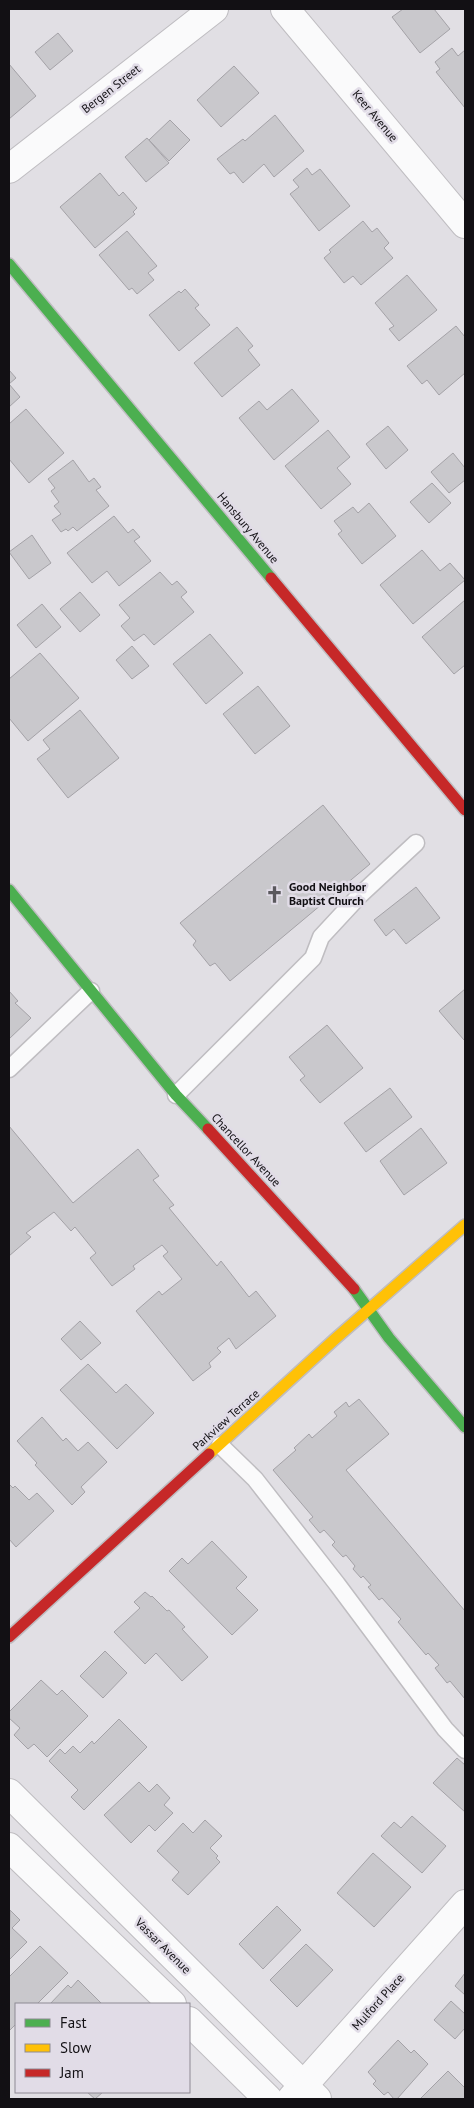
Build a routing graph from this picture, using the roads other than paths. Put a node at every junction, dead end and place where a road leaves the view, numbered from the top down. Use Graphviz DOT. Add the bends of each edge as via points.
graph roads {
  1 [pos="214,9"];
  2 [pos="285,9"];
  3 [pos="9,170"];
  4 [pos="465,224"];
  5 [pos="9,264"];
  6 [pos="465,810"];
  7 [pos="416,843"];
  8 [pos="9,890"];
  9 [pos="91,991"];
  10 [pos="9,1069"];
  11 [pos="176,1095"];
  12 [pos="465,1226"];
  13 [pos="369,1312"];
  14 [pos="465,1427"];
  15 [pos="220,1445"];
  16 [pos="9,1637"];
  17 [pos="465,1750"];
  18 [pos="9,1793"];
  19 [pos="9,1846"];
  20 [pos="465,1904"];
  21 [pos="171,2003"];
  22 [pos="190,2022"];
  23 [pos="304,2095"];
  24 [pos="268,2099"];
  1 -- 3 [label="street, Bergen Street"];
  2 -- 4 [label="street, Keer Avenue"];
  5 -- 6 [label="street, Hansbury Avenue"];
  7 -- 11 [label="lane" via="321,937 313,958"];
  8 -- 9 [label="street, Chancellor Avenue"];
  9 -- 10 [label="lane"];
  9 -- 11 [label="street, Chancellor Avenue"];
  11 -- 13 [label="street, Chancellor Avenue" via="346,1279"];
  12 -- 13 [label="street, Parkview Terrace"];
  13 -- 14 [label="street, Chancellor Avenue"];
  13 -- 15 [label="street, Parkview Terrace"];
  15 -- 16 [label="street, Parkview Terrace"];
  15 -- 17 [label="lane" via="255,1479 445,1729"];
  18 -- 23 [label="street, Vassar Avenue"];
  19 -- 21 [label="street"];
  20 -- 23 [label="street, Mulford Place"];
  22 -- 24 [label="street"];
}
